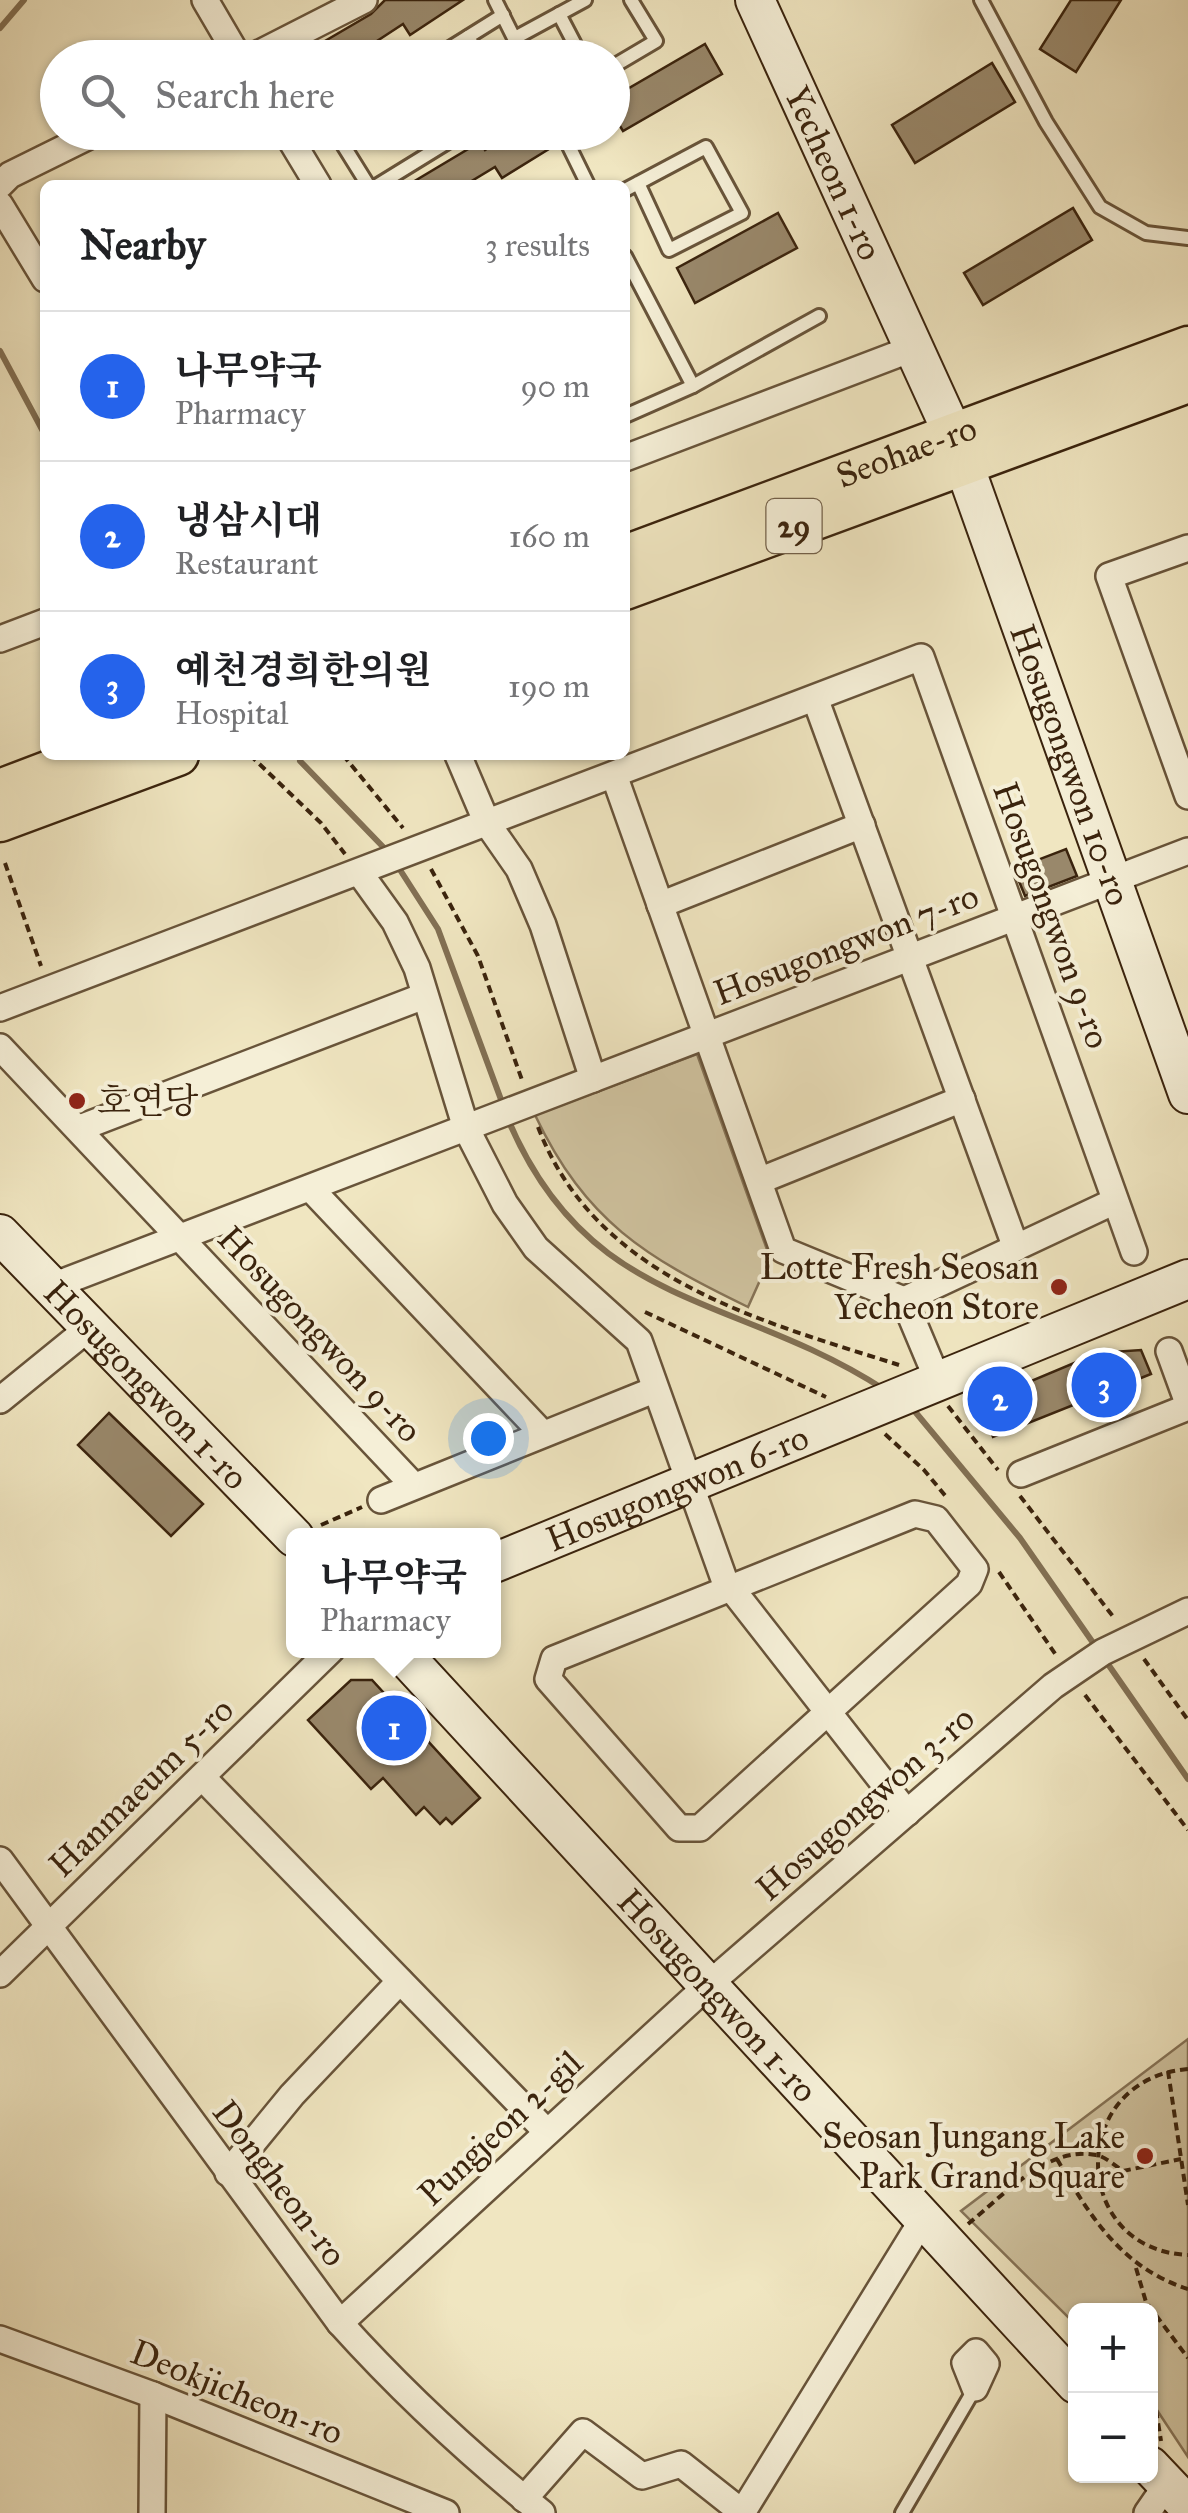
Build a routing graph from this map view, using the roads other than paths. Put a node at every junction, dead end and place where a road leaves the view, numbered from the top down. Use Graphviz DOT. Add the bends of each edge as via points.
graph roads {
  1 [pos="205,0"];
  2 [pos="364,0"];
  3 [pos="494,0"];
  4 [pos="585,0"];
  5 [pos="631,0"];
  6 [pos="755,0"];
  7 [pos="981,0"];
  8 [pos="559,14"];
  9 [pos="504,15"];
  10 [pos="468,37"];
  11 [pos="514,38"];
  12 [pos="228,40"];
  13 [pos="285,40"];
  14 [pos="463,40"];
  15 [pos="470,40"];
  16 [pos="573,40"];
  17 [pos="630,56"];
  18 [pos="61,150"];
  19 [pos="297,150"];
  20 [pos="346,150"];
  21 [pos="435,150"];
  22 [pos="571,150"];
  23 [pos="315,180"];
  24 [pos="365,180"];
  25 [pos="386,180"];
  26 [pos="586,180"];
  27 [pos="638,183"];
  28 [pos="0,185"];
  29 [pos="630,187"];
  30 [pos="0,205"];
  31 [pos="1188,238"];
  32 [pos="630,265"];
  33 [pos="40,272"];
  34 [pos="819,316"];
  35 [pos="1188,347"];
  36 [pos="914,348"];
  37 [pos="1188,382"];
  38 [pos="694,386"];
  39 [pos="630,414"];
  40 [pos="958,448"];
  41 [pos="630,456"];
  42 [pos="1188,548"];
  43 [pos="630,554"];
  44 [pos="630,587"];
  45 [pos="40,624"];
  46 [pos="0,639"];
  47 [pos="815,698"];
  48 [pos="79,760"];
  49 [pos="165,760"];
  50 [pos="460,760"];
  51 [pos="614,774"];
  52 [pos="0,790"];
  53 [pos="1188,796"];
  54 [pos="0,821"];
  55 [pos="487,823"];
  56 [pos="862,825"];
  57 [pos="1188,851"];
  58 [pos="359,872"];
  59 [pos="1111,880"];
  60 [pos="660,904"];
  61 [pos="1017,916"];
  62 [pos="910,957"];
  63 [pos="424,996"];
  64 [pos="0,1008"];
  65 [pos="704,1036"];
  66 [pos="0,1047"];
  67 [pos="592,1079"];
  68 [pos="1188,1094"];
  69 [pos="962,1099"];
  70 [pos="476,1124"];
  71 [pos="80,1128"];
  72 [pos="759,1181"];
  73 [pos="310,1188"];
  74 [pos="1116,1201"];
  75 [pos="0,1234"];
  76 [pos="182,1237"];
  77 [pos="1016,1248"];
  78 [pos="1134,1252"];
  79 [pos="1188,1279"];
  80 [pos="50,1287"];
  81 [pos="904,1300"];
  82 [pos="90,1327"];
  83 [pos="1169,1352"];
  84 [pos="938,1382"];
  85 [pos="654,1390"];
  86 [pos="0,1400"];
  87 [pos="1188,1405"];
  88 [pos="543,1434"];
  89 [pos="1013,1479"];
  90 [pos="686,1484"];
  91 [pos="414,1486"];
  92 [pos="380,1500"];
  93 [pos="299,1528"];
  94 [pos="501,1560"];
  95 [pos="730,1588"];
  96 [pos="1188,1611"];
  97 [pos="323,1658"];
  98 [pos="417,1660"];
  99 [pos="828,1712"];
  100 [pos="202,1777"];
  101 [pos="906,1813"];
  102 [pos="0,1860"];
  103 [pos="48,1928"];
  104 [pos="0,1974"];
  105 [pos="400,1980"];
  106 [pos="708,1986"];
  107 [pos="548,2132"];
  108 [pos="228,2173"];
  109 [pos="934,2231"];
  110 [pos="340,2323"];
  111 [pos="0,2339"];
  112 [pos="1068,2375"];
  113 [pos="975,2388"];
  114 [pos="153,2395"];
  115 [pos="533,2506"];
  116 [pos="152,2513"];
  117 [pos="446,2513"];
  118 [pos="743,2513"];
  119 [pos="902,2513"];
  1 -- 12 [label="street"];
  2 -- 13 [label="street"];
  3 -- 9 [label="lane"];
  4 -- 8 [label="lane"];
  5 -- 17 [label="lane" via="656,41"];
  6 -- 36 [label="street, Yecheon 1-ro"];
  7 -- 31 [label="lane" via="1100,207 1146,234"];
  8 -- 11 [label="lane"];
  8 -- 16 [label="lane"];
  9 -- 10 [label="lane"];
  9 -- 11 [label="lane"];
  10 -- 14 [label="lane"];
  10 -- 15 [label="lane"];
  18 -- 28 [label="street"];
  19 -- 23 [label="street"];
  20 -- 24 [label="lane"];
  21 -- 25 [label="lane"];
  22 -- 26 [label="lane"];
  27 -- 27 [label="lane" via="706,147 742,213 668,250"];
  27 -- 29 [label="lane"];
  30 -- 33 [label="street"];
  32 -- 38 [label="lane"];
  34 -- 38 [label="lane"];
  35 -- 40 [label="main road, Seohae-ro / 29"];
  36 -- 40 [label="street, Yecheon 1-ro"];
  36 -- 41 [label="street"];
  37 -- 40 [label="main road, Seohae-ro / 29"];
  38 -- 39 [label="lane"];
  40 -- 43 [label="main road, Seohae-ro / 29"];
  40 -- 44 [label="main road, Seohae-ro / 29"];
  40 -- 59 [label="street, Hosugongwon 10-ro"];
  42 -- 53 [label="street" via="1109,576"];
  45 -- 46 [label="street"];
  47 -- 51 [label="street, Hosugongwon 9-ro"];
  47 -- 56 [label="street"];
  47 -- 61 [label="street, Hosugongwon 9-ro" via="921,657"];
  48 -- 52 [label="main road"];
  49 -- 54 [label="main road"];
  50 -- 55 [label="street"];
  51 -- 55 [label="street, Hosugongwon 9-ro"];
  51 -- 60 [label="street"];
  55 -- 58 [label="street, Hosugongwon 9-ro"];
  55 -- 67 [label="street" via="512,855 538,911"];
  56 -- 60 [label="street"];
  56 -- 62 [label="street"];
  57 -- 59 [label="street, Hosugongwon 7-ro"];
  58 -- 63 [label="street" via="395,922"];
  58 -- 64 [label="street"];
  59 -- 61 [label="street, Hosugongwon 7-ro"];
  59 -- 68 [label="street, Hosugongwon 10-ro"];
  60 -- 65 [label="street"];
  61 -- 62 [label="street, Hosugongwon 7-ro"];
  61 -- 74 [label="street, Hosugongwon 9-ro"];
  62 -- 65 [label="street, Hosugongwon 7-ro"];
  62 -- 69 [label="street"];
  63 -- 70 [label="street"];
  63 -- 71 [label="street"];
  65 -- 67 [label="street, Hosugongwon 7-ro"];
  65 -- 72 [label="street"];
  66 -- 71 [label="street, Hosugongwon 9-ro"];
  67 -- 70 [label="street, Hosugongwon 7-ro"];
  69 -- 72 [label="street"];
  69 -- 77 [label="street"];
  70 -- 73 [label="street"];
  70 -- 85 [label="street" via="504,1204 536,1248 630,1329"];
  71 -- 76 [label="street, Hosugongwon 9-ro"];
  72 -- 81 [label="street" via="783,1250"];
  73 -- 76 [label="street"];
  73 -- 88 [label="street"];
  74 -- 77 [label="street"];
  74 -- 78 [label="street, Hosugongwon 9-ro"];
  75 -- 80 [label="street, Hosugongwon 1-ro"];
  76 -- 80 [label="street"];
  76 -- 91 [label="street, Hosugongwon 9-ro"];
  77 -- 81 [label="street"];
  79 -- 84 [label="street"];
  80 -- 82 [label="street, Hosugongwon 1-ro"];
  81 -- 84 [label="street"];
  82 -- 86 [label="street"];
  82 -- 93 [label="street, Hosugongwon 1-ro"];
  83 -- 87 [label="street"];
  84 -- 90 [label="street, Hosugongwon 6-ro"];
  85 -- 88 [label="street, Hosugongwon 9-ro"];
  85 -- 90 [label="street"];
  87 -- 89 [label="street"];
  88 -- 91 [label="street, Hosugongwon 9-ro"];
  90 -- 94 [label="street, Hosugongwon 6-ro"];
  90 -- 95 [label="street"];
  91 -- 92 [label="street"];
  95 -- 99 [label="street"];
  95 -- 99 [label="street" via="915,1514 936,1518 975,1569 969,1584"];
  95 -- 99 [label="street" via="554,1659 548,1679 679,1828 700,1828"];
  96 -- 101 [label="street, Hosugongwon 3-ro" via="1070,1675"];
  97 -- 100 [label="street, Hanmaeum 5-ro"];
  98 -- 106 [label="street, Hosugongwon 1-ro"];
  99 -- 101 [label="street"];
  100 -- 103 [label="street, Hanmaeum 5-ro"];
  100 -- 105 [label="street"];
  101 -- 106 [label="street, Hosugongwon 3-ro"];
  102 -- 103 [label="street, Dongheon-ro"];
  103 -- 104 [label="street, Hanmaeum 5-ro"];
  103 -- 108 [label="street, Dongheon-ro"];
  105 -- 107 [label="street"];
  105 -- 108 [label="street"];
  106 -- 107 [label="street, Pungjeon 2-gil"];
  106 -- 109 [label="street, Hosugongwon 1-ro"];
  107 -- 110 [label="street, Pungjeon 2-gil"];
  108 -- 110 [label="street, Dongheon-ro"];
  109 -- 112 [label="street, Hosugongwon 1-ro"];
  109 -- 118 [label="street"];
  110 -- 115 [label="street, Dongheon-ro" via="396,2386"];
  111 -- 114 [label="street, Deokjicheon-ro"];
  113 -- 119 [label="lane"];
  114 -- 116 [label="street"];
  114 -- 117 [label="street, Deokjicheon-ro"];
  115 -- 118 [label="street" via="583,2432 642,2476 681,2464"];
}
